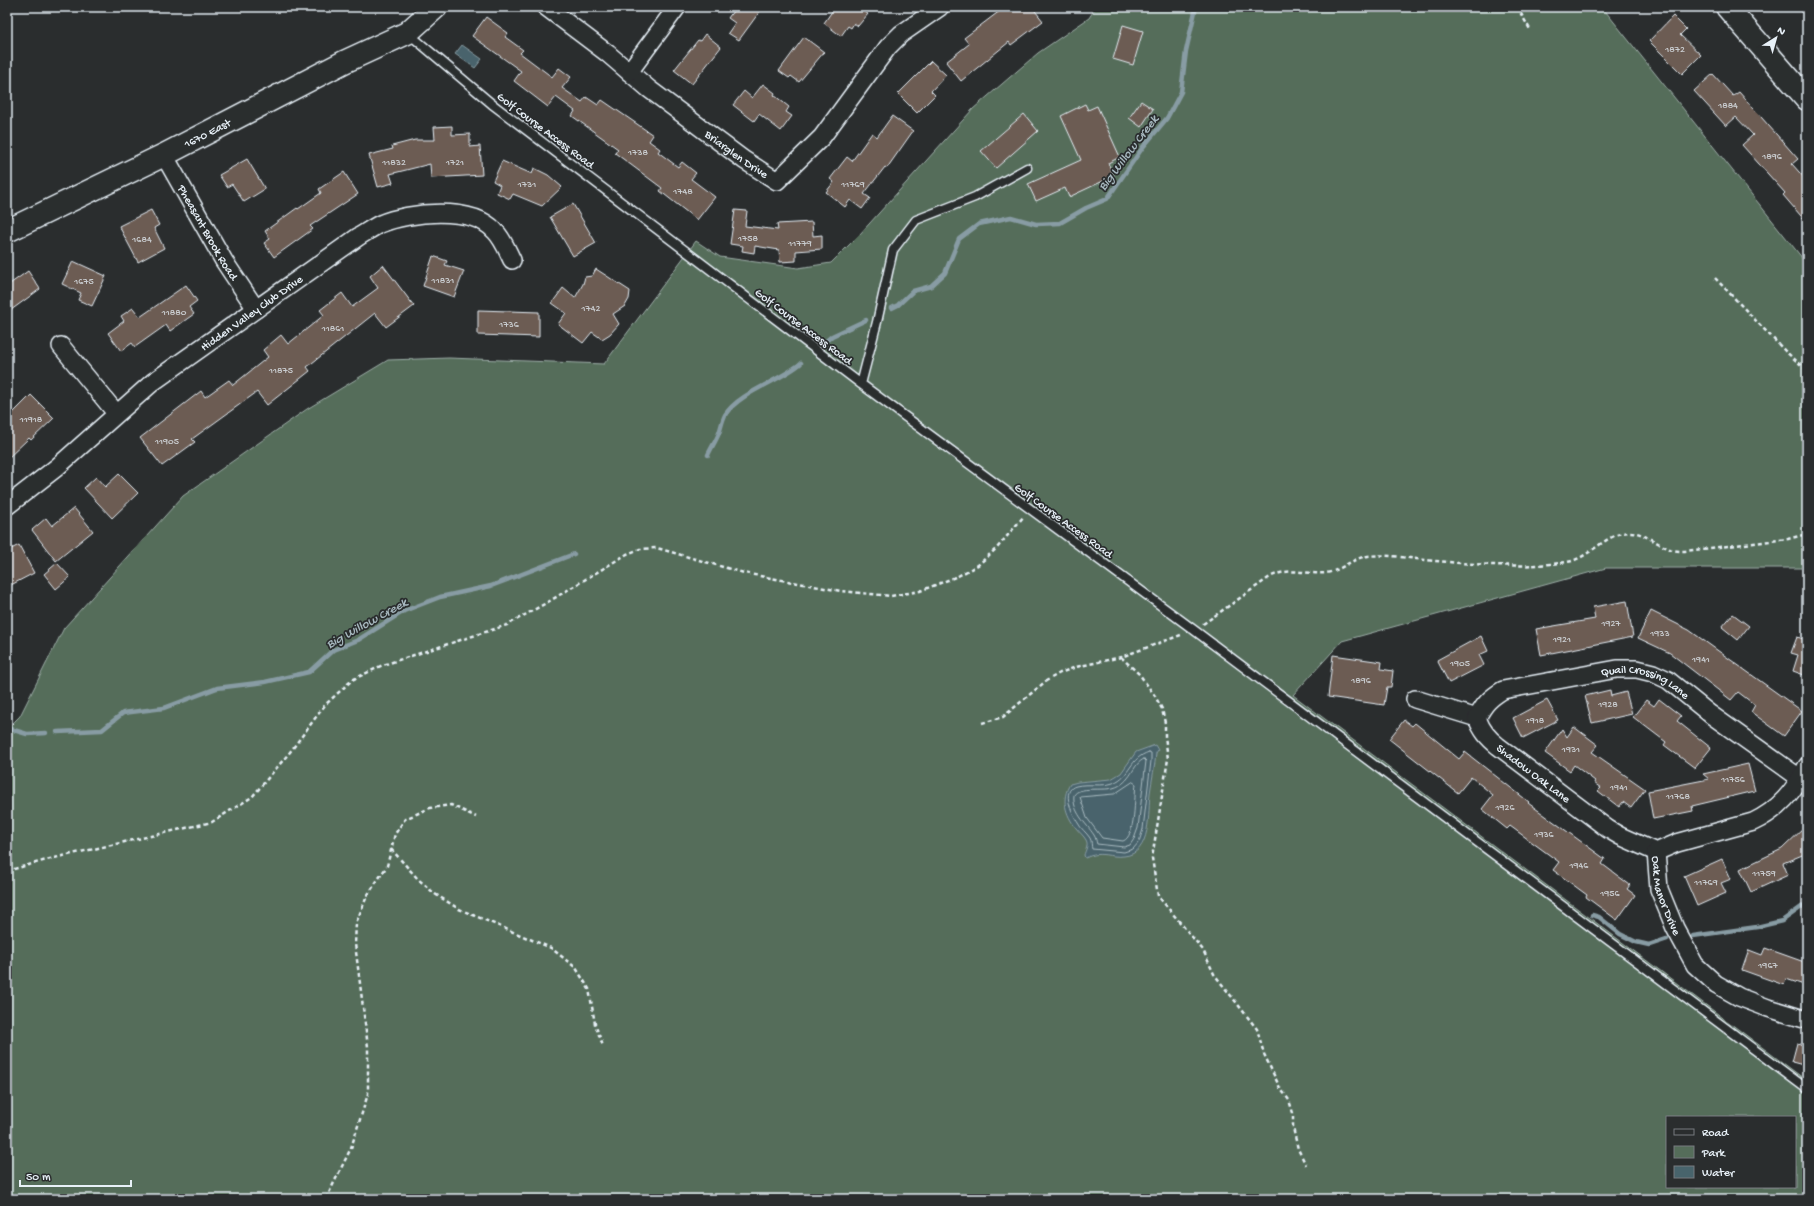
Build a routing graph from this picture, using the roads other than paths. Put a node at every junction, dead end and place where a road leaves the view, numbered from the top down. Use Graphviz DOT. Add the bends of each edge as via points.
graph roads {
  1 [pos="436,7"];
  2 [pos="546,7"];
  3 [pos="678,7"];
  4 [pos="940,7"];
  5 [pos="1727,7"];
  6 [pos="407,33"];
  7 [pos="629,72"];
  8 [pos="1807,97"];
  9 [pos="164,155"];
  10 [pos="1027,168"];
  11 [pos="7,231"];
  12 [pos="512,260"];
  13 [pos="256,309"];
  14 [pos="61,346"];
  15 [pos="861,384"];
  16 [pos="116,413"];
  17 [pos="7,506"];
  18 [pos="1415,699"];
  19 [pos="1477,718"];
  20 [pos="1804,772"];
  21 [pos="1656,852"];
  22 [pos="1807,1020"];
  23 [pos="1807,1089"];
  1 -- 6 [label="main road, 1670 East"];
  2 -- 7 [label="street, Briarglen Drive" via="607,52"];
  3 -- 7 [label="street"];
  4 -- 7 [label="street, Briarglen Drive" via="901,34 888,47 822,137 777,181 744,160"];
  5 -- 8 [label="main road"];
  6 -- 9 [label="main road, 1670 East" via="344,62"];
  6 -- 15 [label="lane, Golf Course Access Road" via="499,109"];
  9 -- 11 [label="main road, 1670 East"];
  9 -- 13 [label="street, Pheasant Brook Road" via="224,261"];
  10 -- 15 [label="lane" via="976,197 916,220 893,250"];
  12 -- 13 [label="street, Hidden Valley Club Drive" via="495,230 478,219 427,213 403,217 380,224 358,237"];
  13 -- 16 [label="street, Hidden Valley Club Drive" via="152,382"];
  14 -- 16 [label="street"];
  15 -- 23 [label="lane, Golf Course Access Road"];
  16 -- 17 [label="street, Hidden Valley Club Drive" via="56,468"];
  18 -- 19 [label="street"];
  19 -- 20 [label="street, Quail Crossing Lane" via="1487,701 1503,690 1618,668 1637,669 1653,672 1668,680 1710,714"];
  19 -- 21 [label="street, Shadow Oak Lane" via="1488,738 1589,815 1620,836"];
  20 -- 21 [label="street, Oak Manor Drive" via="1784,802 1762,818"];
  21 -- 22 [label="street, Oak Manor Drive" via="1659,889 1675,928 1695,965 1716,984 1739,997"];
}
